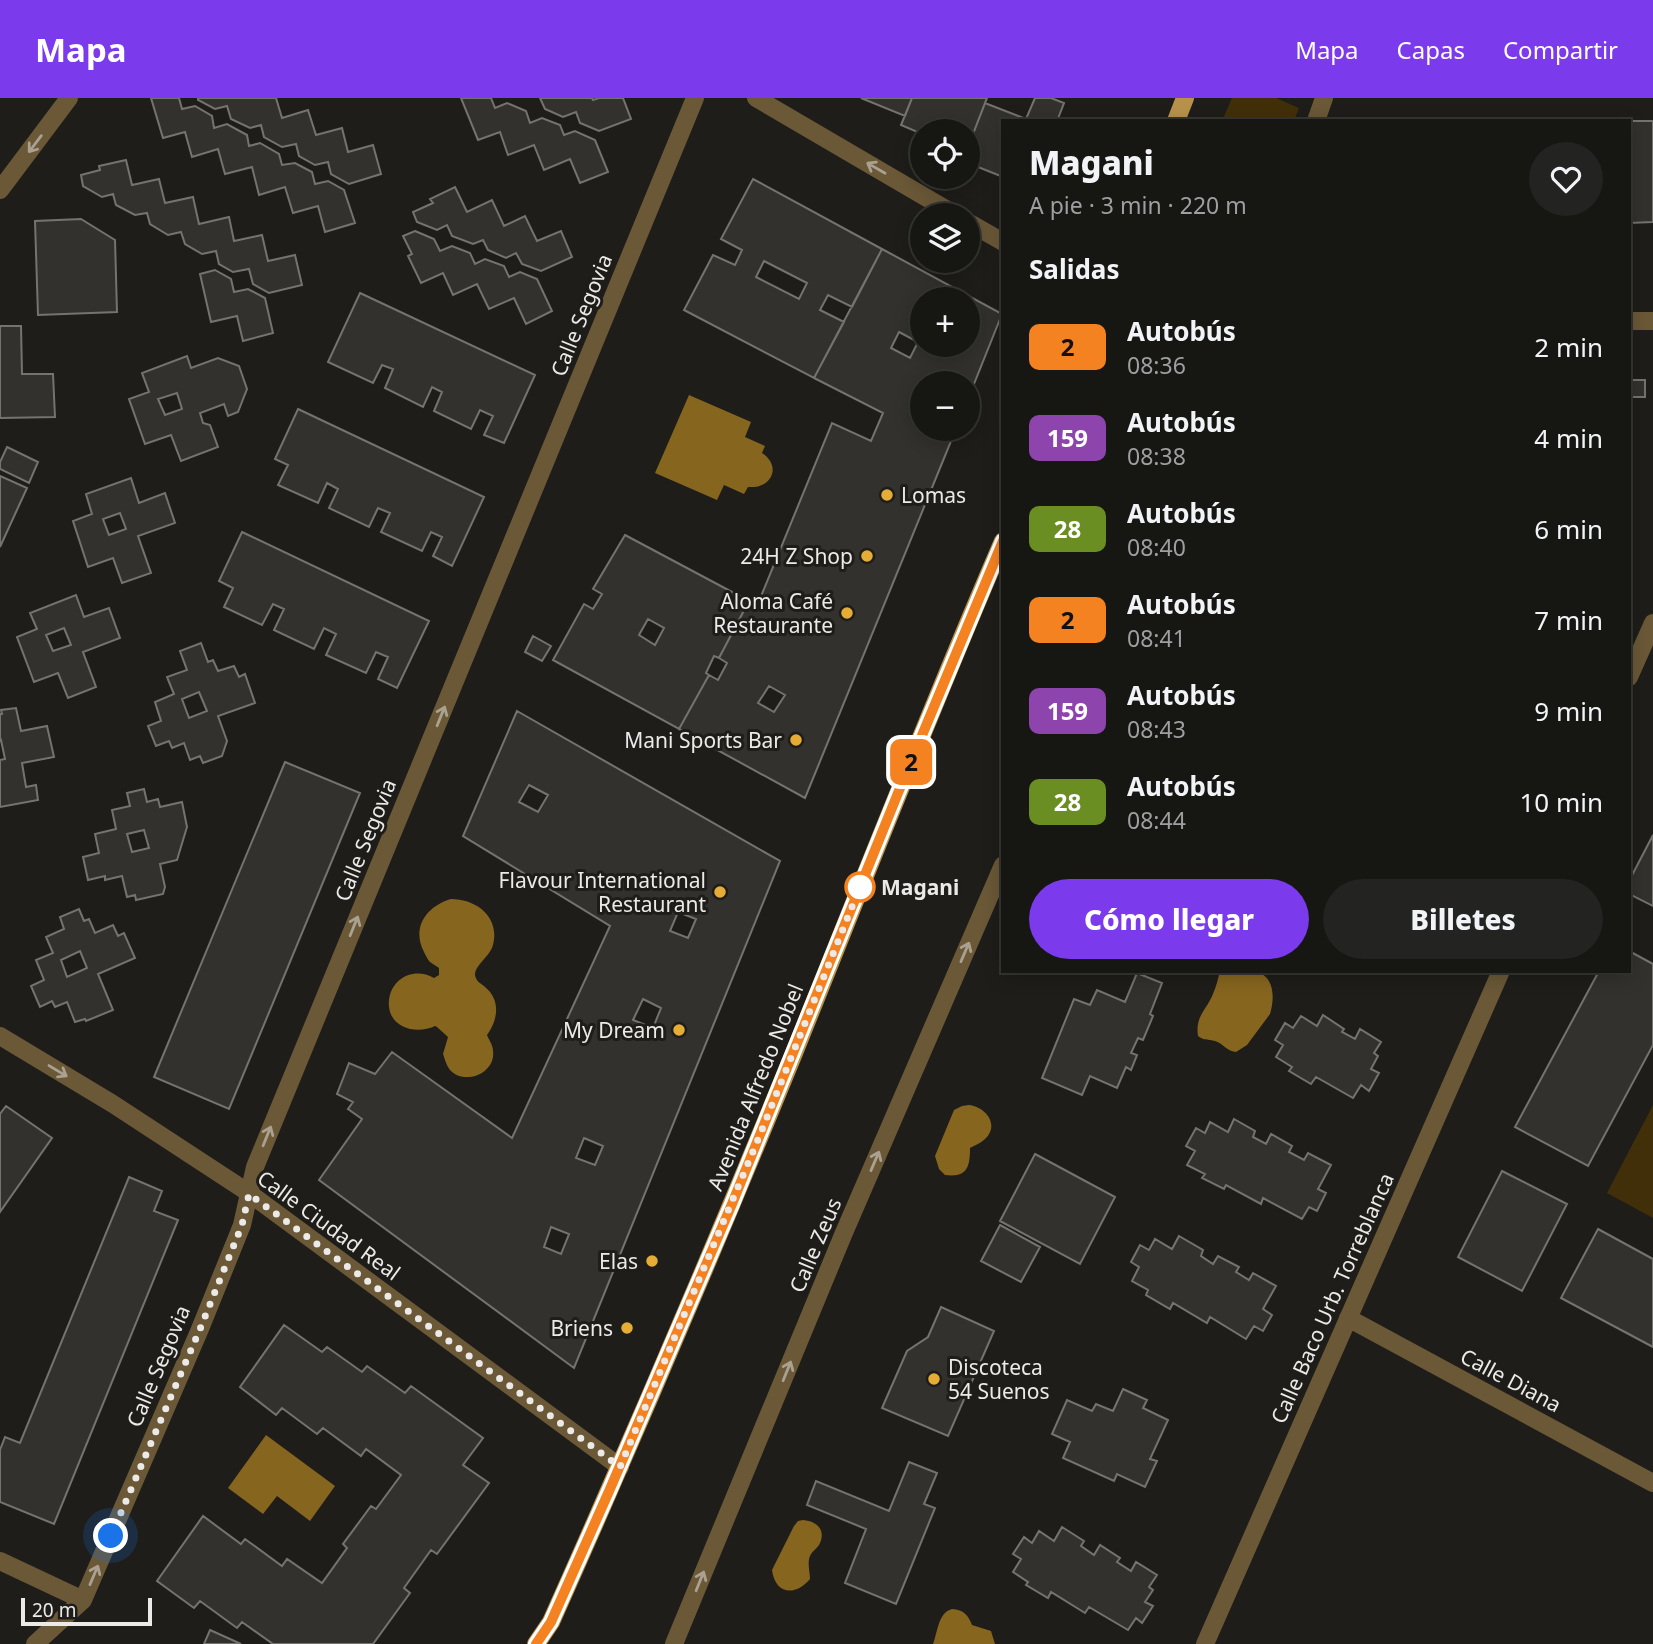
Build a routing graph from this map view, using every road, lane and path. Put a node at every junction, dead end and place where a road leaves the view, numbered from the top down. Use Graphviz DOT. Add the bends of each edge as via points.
graph roads {
  1 [pos="69,98"];
  2 [pos="695,98"];
  3 [pos="756,98"];
  4 [pos="1185,98"];
  5 [pos="1324,98"];
  6 [pos="1177,119"];
  7 [pos="1316,119"];
  8 [pos="0,190"];
  9 [pos="935,203"];
  10 [pos="980,229"];
  11 [pos="1001,241"];
  12 [pos="1631,320"];
  13 [pos="1653,321"];
  14 [pos="1001,546"];
  15 [pos="1653,623"];
  16 [pos="1631,672"];
  17 [pos="1001,870"];
  18 [pos="1500,973"];
  19 [pos="0,1036"];
  20 [pos="249,1194"];
  21 [pos="1348,1318"];
  22 [pos="620,1467"];
  23 [pos="1653,1483"];
  24 [pos="0,1561"];
  25 [pos="83,1600"];
  26 [pos="34,1644"];
  27 [pos="536,1644"];
  28 [pos="674,1644"];
  29 [pos="1205,1644"];
  1 -- 8 [label="street, one-way"];
  20 -- 2 [label="street, Calle Segovia, one-way" via="254,1167"];
  9 -- 3 [label="street, one-way"];
  4 -- 6 [label="main road"];
  5 -- 7 [label="street"];
  10 -- 11 [label="street"];
  12 -- 13 [label="street"];
  14 -- 22 [label="main road, Avenida Alfredo Nobel"];
  15 -- 16 [label="street"];
  28 -- 17 [label="street, Calle Zeus, one-way" via="843,1234"];
  18 -- 21 [label="street, Calle Baco Urb. Torreblanca"];
  19 -- 20 [label="street, Calle Ciudad Real, one-way"];
  20 -- 22 [label="street, Calle Ciudad Real"];
  25 -- 20 [label="street, Calle Segovia, one-way" via="200,1329 242,1225"];
  21 -- 23 [label="street, Calle Diana"];
  21 -- 29 [label="street, Calle Baco Urb. Torreblanca"];
  22 -- 27 [label="main road, Avenida Alfredo Nobel" via="551,1622"];
  24 -- 25 [label="street"];
  25 -- 26 [label="street, Calle Segovia"];
}
